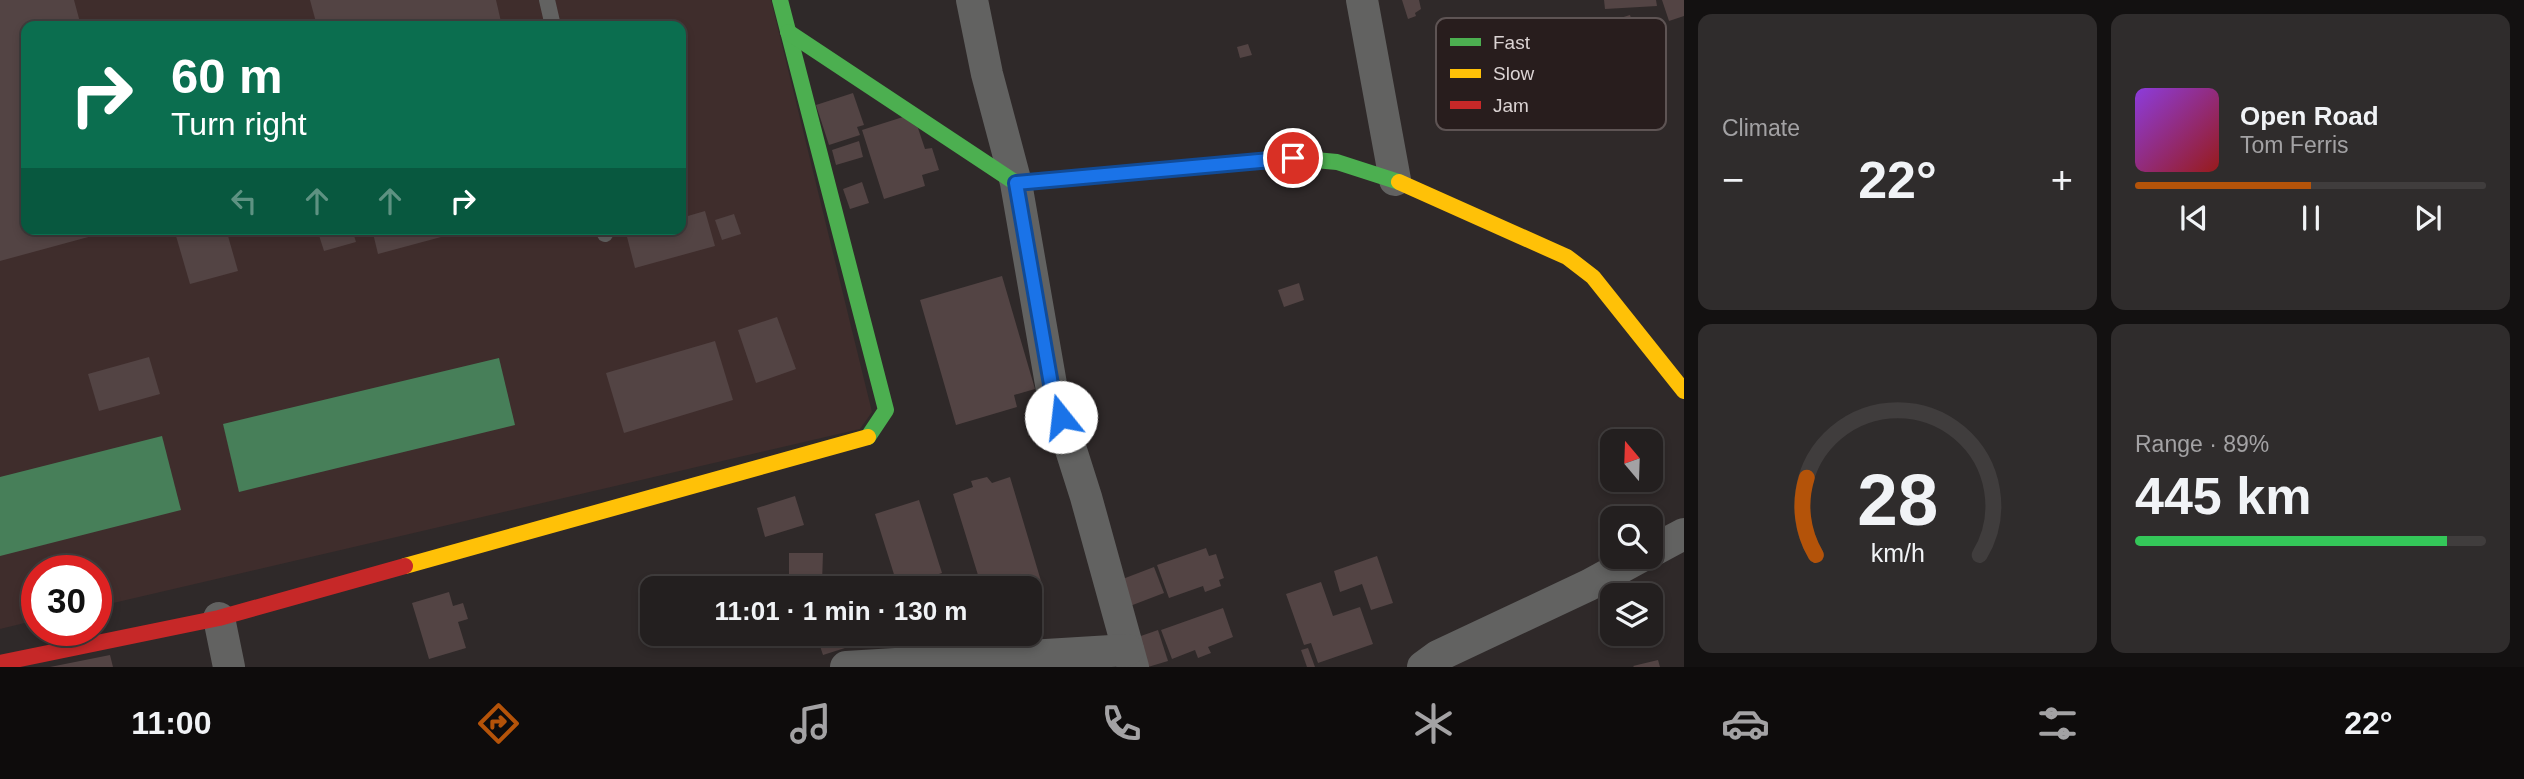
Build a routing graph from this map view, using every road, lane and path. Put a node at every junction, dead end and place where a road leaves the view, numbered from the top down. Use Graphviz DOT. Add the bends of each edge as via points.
graph roads {
  1 [pos="547,0"];
  2 [pos="780,0"];
  3 [pos="972,0"];
  4 [pos="1362,0"];
  5 [pos="552,21"];
  6 [pos="788,32"];
  7 [pos="1395,180"];
  8 [pos="1016,183"];
  9 [pos="1684,391"];
  10 [pos="1684,534"];
  11 [pos="1663,545"];
  12 [pos="1617,569"];
  13 [pos="219,618"];
  14 [pos="1131,658"];
  15 [pos="0,663"];
  16 [pos="942,665"];
  17 [pos="229,667"];
  18 [pos="846,667"];
  19 [pos="1423,667"];
  1 -- 5 [label="lane"];
  2 -- 6 [label="street"];
  3 -- 8 [label="street"];
  4 -- 7 [label="street"];
  6 -- 8 [label="street"];
  6 -- 13 [label="street" via="886,410 870,436"];
  7 -- 8 [label="street" via="1337,162 1293,158"];
  7 -- 9 [label="street" via="1567,257 1593,277"];
  8 -- 14 [label="street" via="1052,390"];
  10 -- 11 [label="street"];
  12 -- 19 [label="street"];
  13 -- 15 [label="street"];
  13 -- 17 [label="street"];
  14 -- 16 [label="street"];
  16 -- 18 [label="street"];
}
